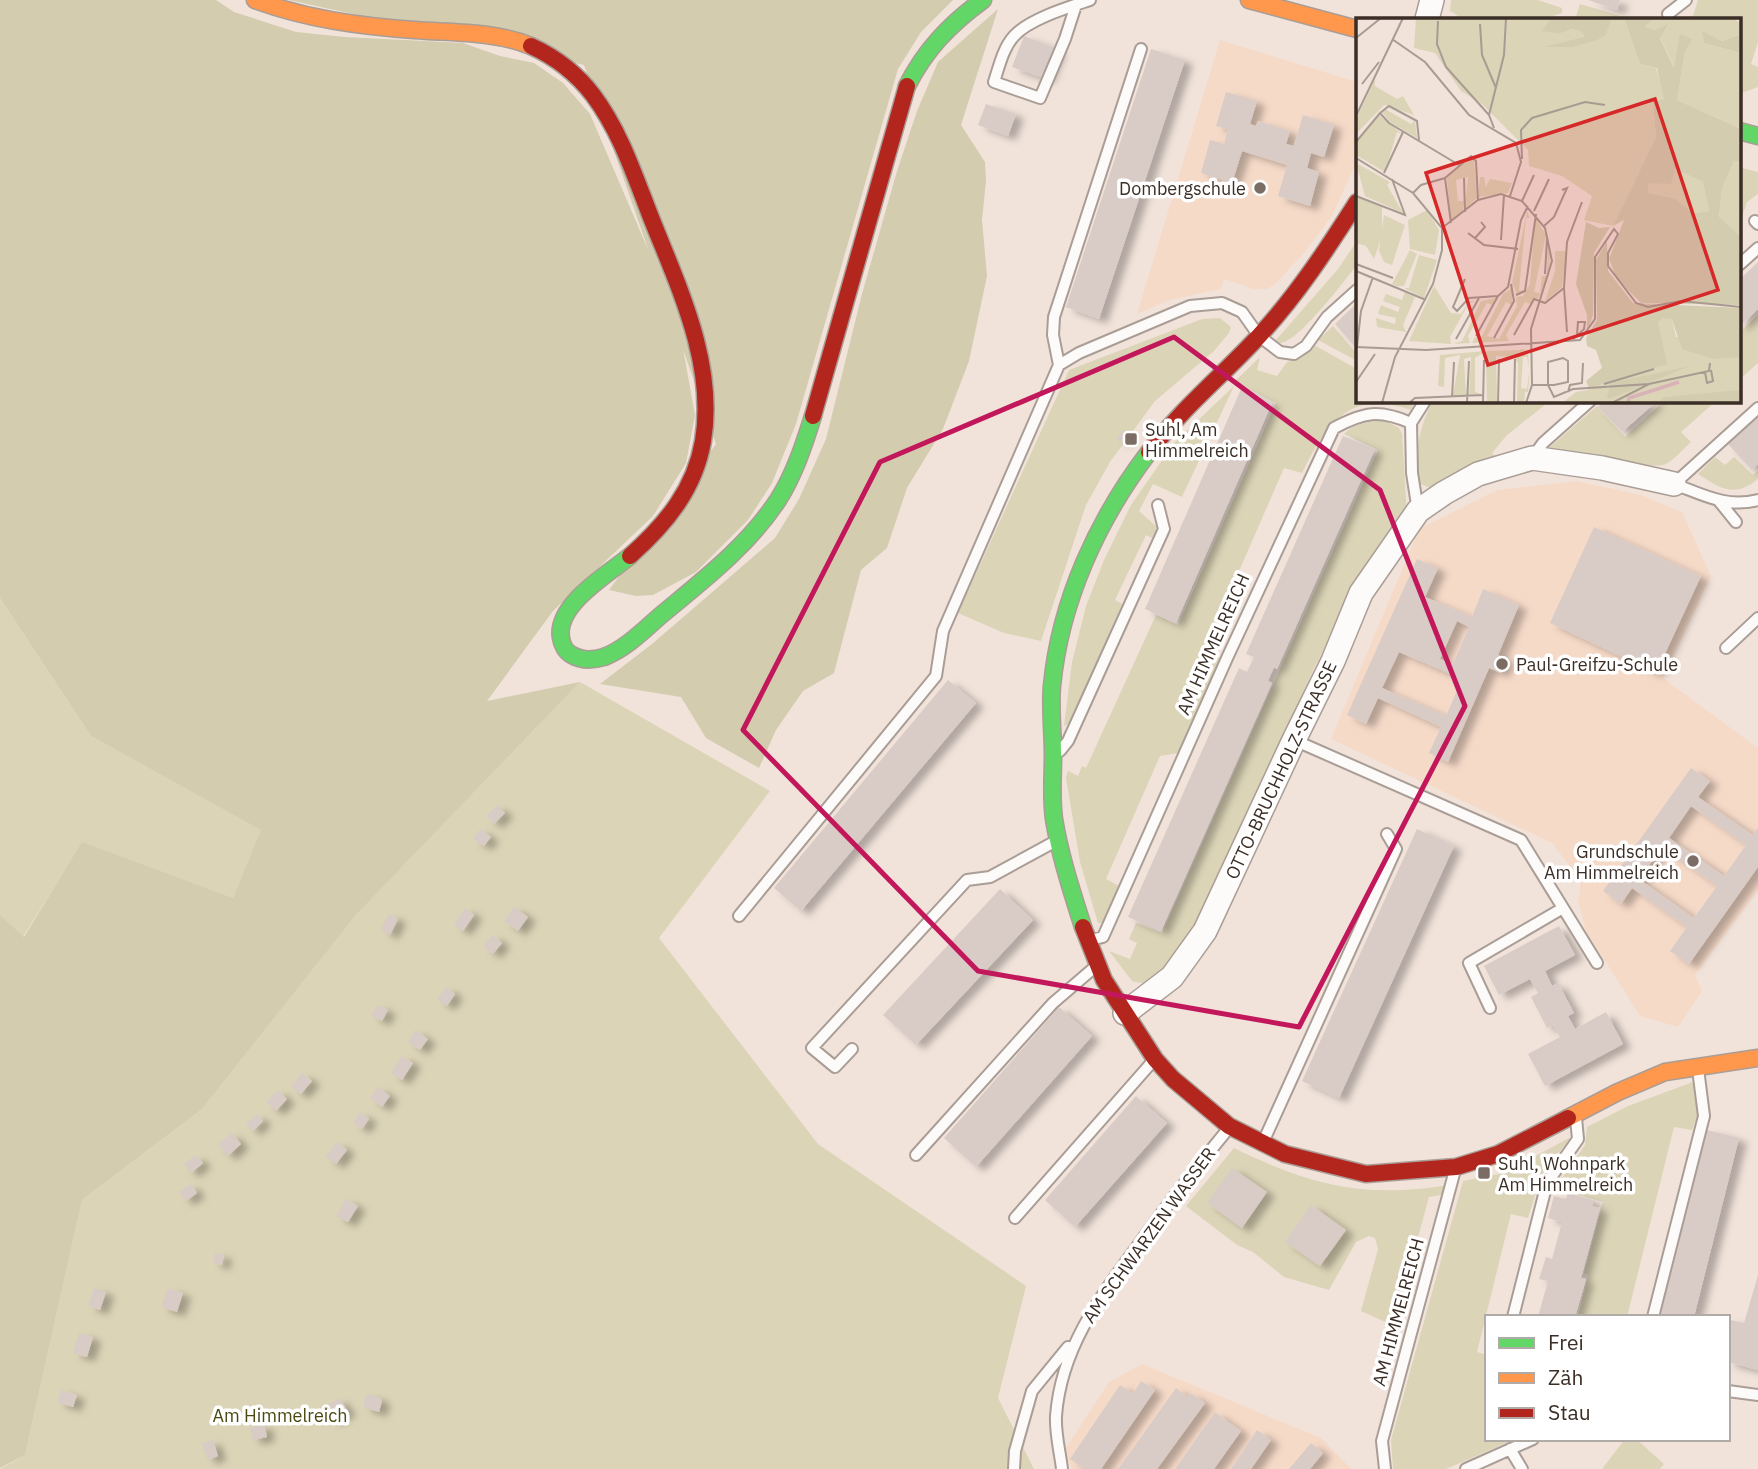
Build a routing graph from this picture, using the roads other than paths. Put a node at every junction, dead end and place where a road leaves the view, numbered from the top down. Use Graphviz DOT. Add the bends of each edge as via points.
graph roads {
  1 [pos="255,0"];
  2 [pos="983,0"];
  3 [pos="1090,0"];
  4 [pos="1249,0"];
  5 [pos="1432,0"];
  6 [pos="1686,0"];
  7 [pos="1076,5"];
  8 [pos="1668,14"];
  9 [pos="1427,18"];
  10 [pos="1356,29"];
  11 [pos="1141,49"];
  12 [pos="1740,131"];
  13 [pos="1758,136"];
  14 [pos="1356,204"];
  15 [pos="1758,248"];
  16 [pos="1740,264"];
  17 [pos="1356,291"];
  18 [pos="1259,336"];
  19 [pos="1059,365"];
  20 [pos="1424,402"];
  21 [pos="1589,402"];
  22 [pos="1758,408"];
  23 [pos="1411,423"];
  24 [pos="1532,458"];
  25 [pos="1674,484"];
  26 [pos="1758,500"];
  27 [pos="1719,501"];
  28 [pos="1158,506"];
  29 [pos="1418,511"];
  30 [pos="1736,522"];
  31 [pos="1758,618"];
  32 [pos="1726,648"];
  33 [pos="1294,740"];
  34 [pos="1052,761"];
  35 [pos="1387,834"];
  36 [pos="1059,839"];
  37 [pos="1563,908"];
  38 [pos="740,916"];
  39 [pos="1087,941"];
  40 [pos="1597,963"];
  41 [pos="1097,965"];
  42 [pos="1490,1008"];
  43 [pos="1125,1013"];
  44 [pos="852,1049"];
  45 [pos="1758,1058"];
  46 [pos="1154,1059"];
  47 [pos="1697,1066"];
  48 [pos="1575,1115"];
  49 [pos="1229,1126"];
  50 [pos="1263,1143"];
  51 [pos="916,1154"];
  52 [pos="1456,1167"];
  53 [pos="1015,1218"];
  54 [pos="1514,1315"];
  55 [pos="1654,1315"];
  56 [pos="1076,1338"];
  57 [pos="1730,1391"];
  58 [pos="1758,1395"];
  59 [pos="1528,1441"];
  60 [pos="1510,1449"];
  61 [pos="1014,1469"];
  62 [pos="1062,1469"];
  63 [pos="1385,1469"];
  64 [pos="1466,1469"];
  65 [pos="1522,1469"];
  1 -- 2 [label="main road" via="321,21 522,43 578,77 618,136 692,328 704,384 705,415 697,466 676,508 643,545 564,616 560,631 564,648 589,659 611,653 671,607 740,546 775,506 811,422 904,93 939,36"];
  3 -- 7 [label="lane"];
  4 -- 10 [label="main road"];
  5 -- 9 [label="street"];
  6 -- 8 [label="lane"];
  7 -- 7 [label="lane" via="1014,35 993,82 1040,98"];
  11 -- 19 [label="lane" via="1054,317"];
  12 -- 13 [label="main road"];
  14 -- 18 [label="main road" via="1306,281"];
  15 -- 16 [label="lane"];
  17 -- 18 [label="lane" via="1294,354 1280,352"];
  18 -- 19 [label="lane" via="1242,312 1222,303 1190,306"];
  18 -- 34 [label="main road" via="1168,426 1106,517 1066,614 1052,685"];
  19 -- 38 [label="lane" via="943,631 936,676"];
  20 -- 23 [label="lane"];
  21 -- 24 [label="lane"];
  22 -- 25 [label="lane"];
  23 -- 29 [label="lane"];
  23 -- 39 [label="lane, AM HIMMELREICH" via="1393,415 1359,415 1334,428 1103,937"];
  24 -- 25 [label="street, OTTO-BRUCHHOLZ-STRASSE"];
  24 -- 29 [label="street, OTTO-BRUCHHOLZ-STRASSE" via="1478,474"];
  25 -- 27 [label="lane"];
  26 -- 27 [label="lane" via="1742,504"];
  27 -- 30 [label="lane"];
  28 -- 34 [label="lane" via="1164,529 1068,741"];
  29 -- 33 [label="street, OTTO-BRUCHHOLZ-STRASSE" via="1361,593"];
  31 -- 32 [label="lane"];
  33 -- 37 [label="lane" via="1521,841"];
  33 -- 43 [label="street, OTTO-BRUCHHOLZ-STRASSE" via="1205,931 1172,977"];
  34 -- 36 [label="main road"];
  35 -- 50 [label="lane" via="1396,849"];
  36 -- 39 [label="main road"];
  36 -- 44 [label="lane" via="990,877 967,880 812,1048 835,1067"];
  37 -- 40 [label="lane"];
  37 -- 42 [label="lane" via="1469,964"];
  39 -- 41 [label="main road"];
  41 -- 43 [label="main road"];
  41 -- 51 [label="lane" via="1053,1003"];
  43 -- 46 [label="main road"];
  45 -- 47 [label="main road"];
  46 -- 49 [label="main road"];
  46 -- 53 [label="lane"];
  47 -- 48 [label="main road" via="1665,1072"];
  47 -- 55 [label="lane" via="1704,1116"];
  48 -- 52 [label="main road" via="1498,1154"];
  48 -- 54 [label="lane" via="1578,1139 1547,1183"];
  49 -- 50 [label="main road"];
  49 -- 56 [label="lane, AM SCHWARZEN WASSER" via="1097,1300"];
  50 -- 52 [label="main road" via="1285,1154 1366,1174"];
  52 -- 63 [label="lane, AM HIMMELREICH" via="1382,1441"];
  56 -- 61 [label="lane" via="1032,1391 1014,1451"];
  56 -- 62 [label="lane, AM SCHWARZEN WASSER" via="1065,1365 1055,1417"];
  57 -- 58 [label="lane"];
  59 -- 60 [label="lane"];
  60 -- 64 [label="lane"];
  60 -- 65 [label="lane"];
}
